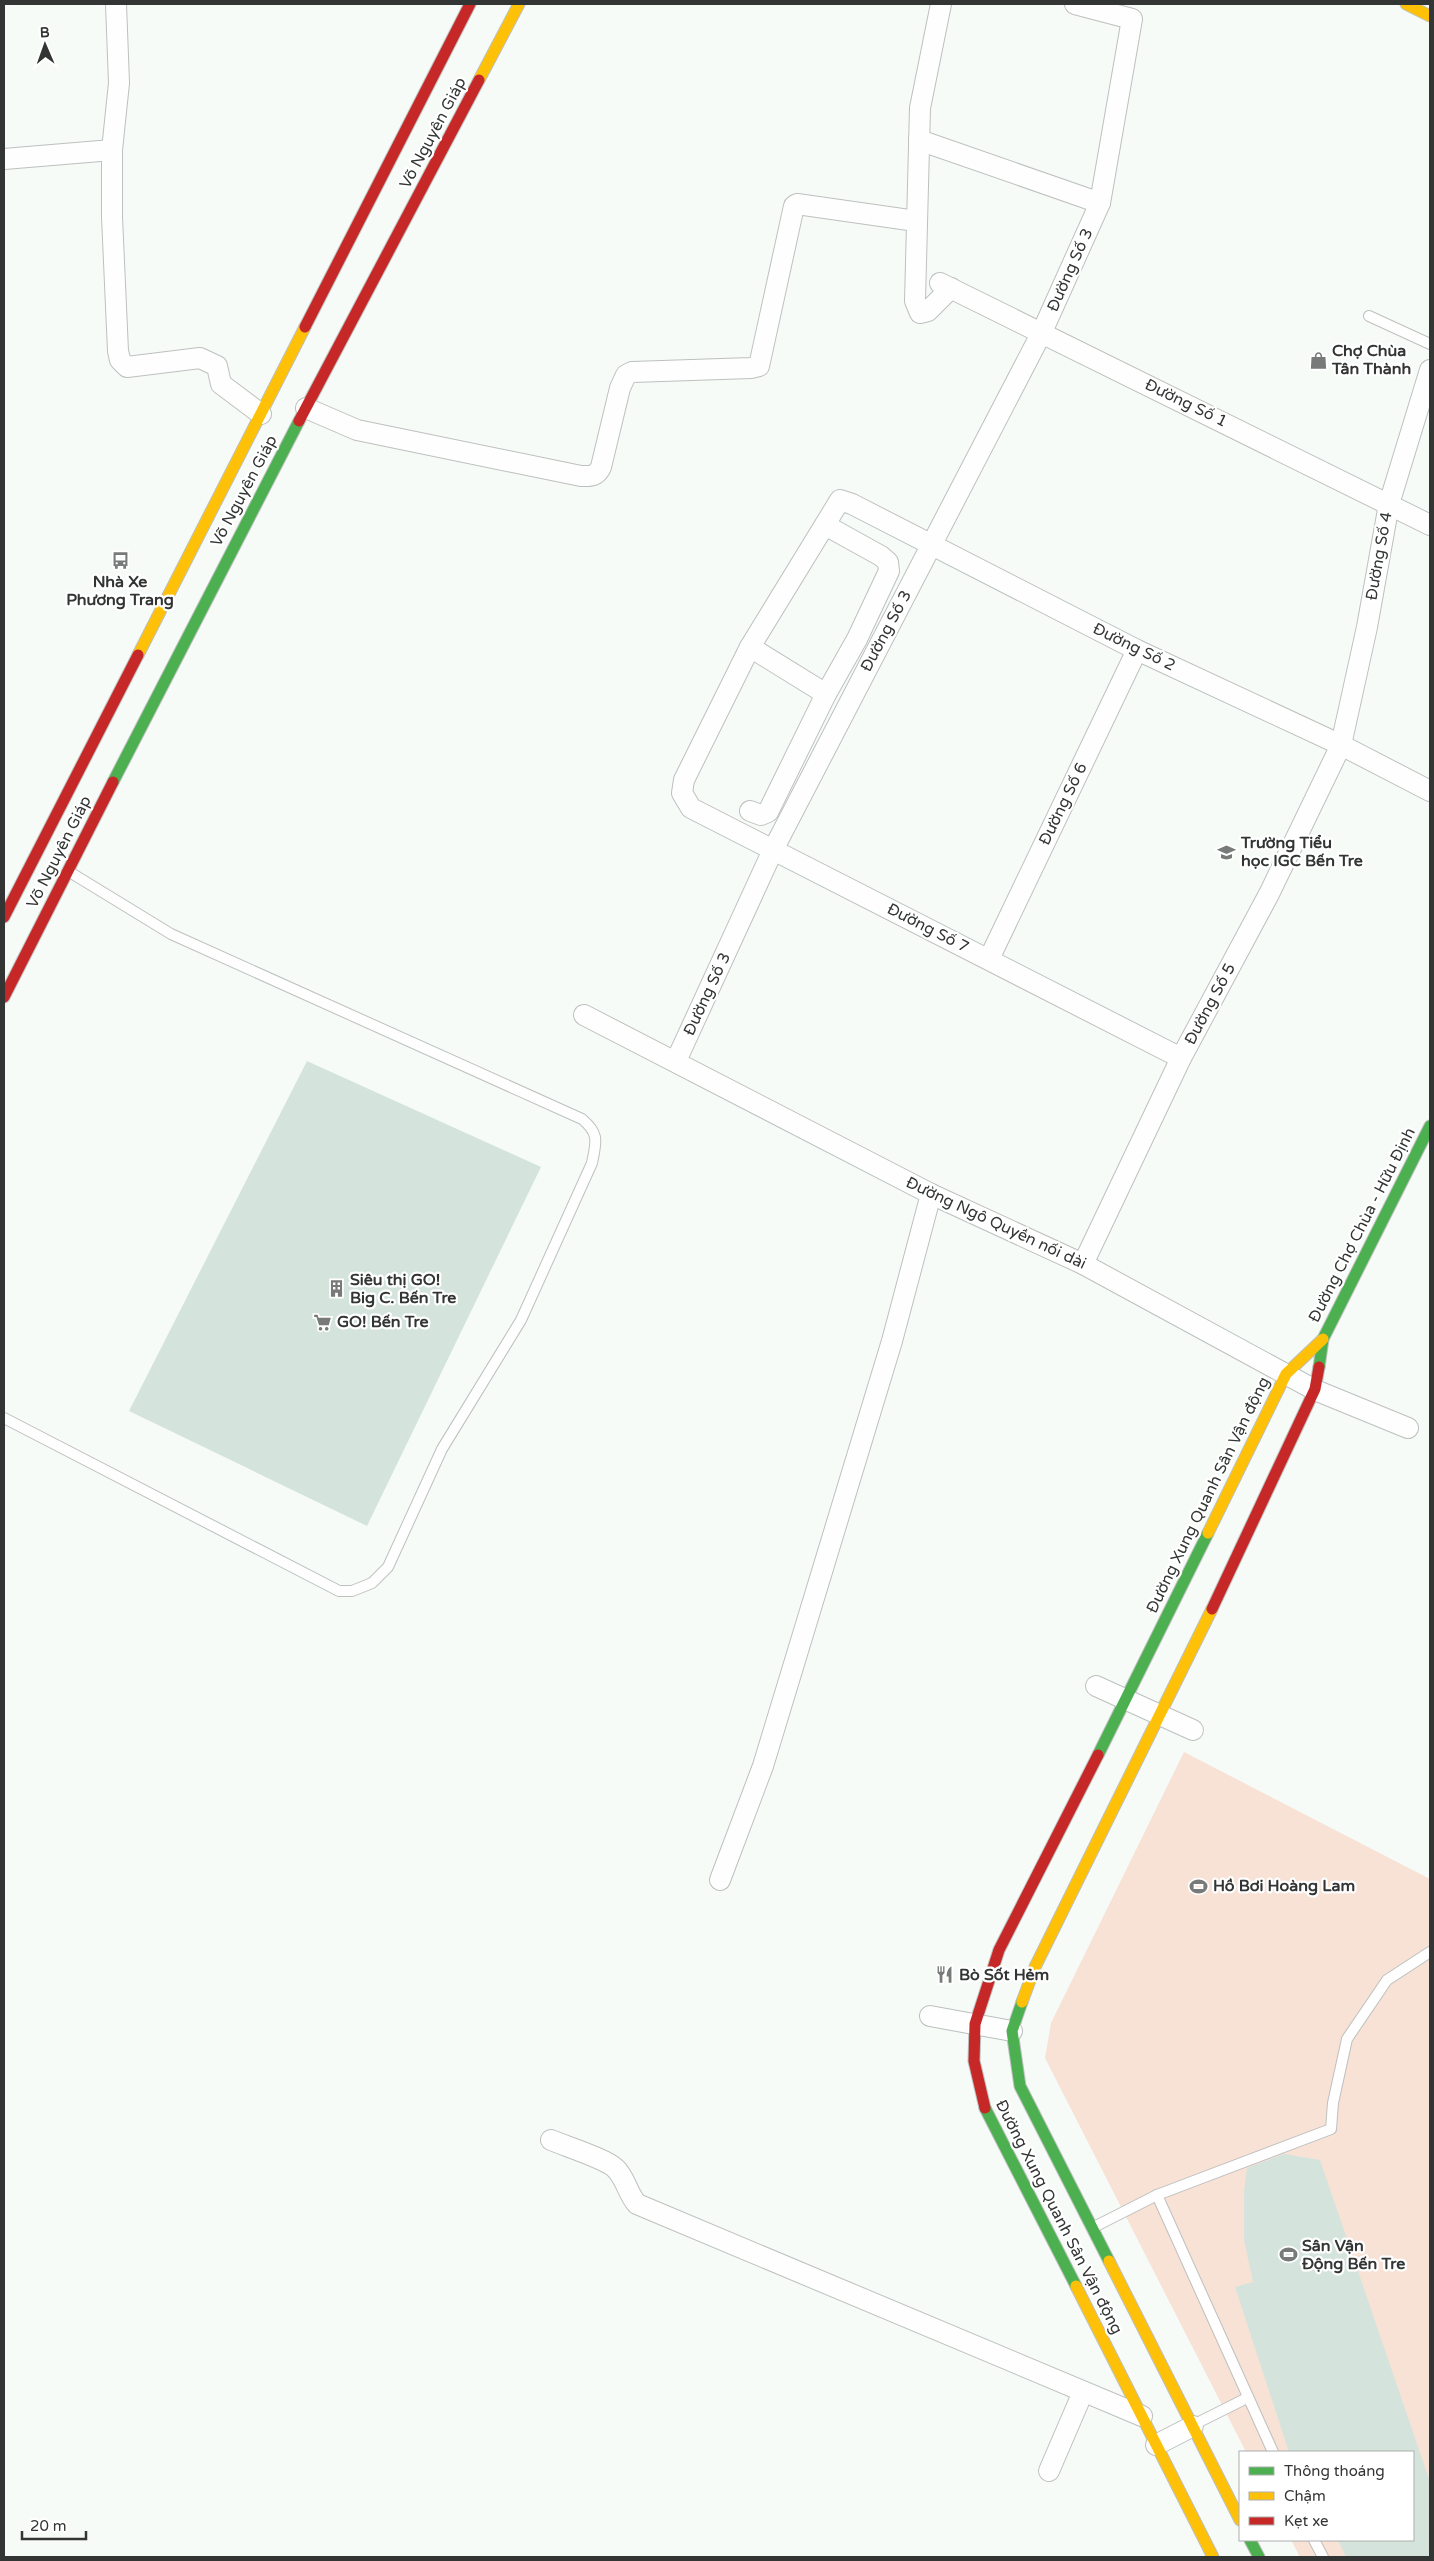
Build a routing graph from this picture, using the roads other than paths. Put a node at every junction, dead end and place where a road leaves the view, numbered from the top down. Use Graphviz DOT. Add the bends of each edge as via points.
graph roads {
  1 [pos="116,4"];
  2 [pos="470,4"];
  3 [pos="519,4"];
  4 [pos="941,4"];
  5 [pos="1075,4"];
  6 [pos="1406,4"];
  7 [pos="1134,11"];
  8 [pos="1430,16"];
  9 [pos="919,140"];
  10 [pos="112,150"];
  11 [pos="4,159"];
  12 [pos="1100,203"];
  13 [pos="916,221"];
  14 [pos="1369,316"];
  15 [pos="1042,332"];
  16 [pos="1430,344"];
  17 [pos="1430,370"];
  18 [pos="306,408"];
  19 [pos="261,414"];
  20 [pos="1388,504"];
  21 [pos="825,524"];
  22 [pos="1430,525"];
  23 [pos="931,545"];
  24 [pos="750,647"];
  25 [pos="1137,650"];
  26 [pos="826,694"];
  27 [pos="1341,745"];
  28 [pos="1430,791"];
  29 [pos="750,811"];
  30 [pos="773,850"];
  31 [pos="67,871"];
  32 [pos="4,917"];
  33 [pos="989,959"];
  34 [pos="4,997"];
  35 [pos="584,1015"];
  36 [pos="1181,1058"];
  37 [pos="676,1061"];
  38 [pos="1430,1126"];
  39 [pos="931,1194"];
  40 [pos="1083,1264"];
  41 [pos="1323,1339"];
  42 [pos="1286,1374"];
  43 [pos="1314,1389"];
  44 [pos="4,1418"];
  45 [pos="1408,1428"];
  46 [pos="1096,1686"];
  47 [pos="1126,1700"];
  48 [pos="1160,1715"];
  49 [pos="1193,1730"];
  50 [pos="720,1880"];
  51 [pos="1430,1952"];
  52 [pos="930,2016"];
  53 [pos="975,2024"];
  54 [pos="1012,2031"];
  55 [pos="551,2140"];
  56 [pos="1158,2195"];
  57 [pos="1092,2228"];
  58 [pos="1083,2392"];
  59 [pos="1247,2398"];
  60 [pos="1142,2416"];
  61 [pos="1192,2426"];
  62 [pos="1156,2445"];
  63 [pos="1273,2451"];
  64 [pos="1049,2471"];
  65 [pos="1239,2518"];
  66 [pos="1251,2541"];
  67 [pos="1315,2541"];
  68 [pos="1213,2557"];
  69 [pos="1259,2557"];
  70 [pos="1323,2557"];
  1 -- 10 [label="street" via="119,82"];
  2 -- 19 [label="main road, Võ Nguyên Giáp"];
  3 -- 18 [label="main road, Võ Nguyên Giáp"];
  4 -- 9 [label="street" via="920,108"];
  5 -- 7 [label="street"];
  6 -- 8 [label="main road"];
  7 -- 12 [label="street, Đường Số 3"];
  9 -- 12 [label="street"];
  9 -- 13 [label="street"];
  10 -- 11 [label="street"];
  10 -- 19 [label="street" via="112,217 120,360 127,368 200,358 209,360 217,366 221,384"];
  12 -- 15 [label="street, Đường Số 3"];
  13 -- 15 [label="street, Đường Số 1" via="915,301 920,312 928,311 945,286"];
  13 -- 18 [label="street" via="794,206 759,366 626,374 601,467 593,476 357,430"];
  14 -- 16 [label="lane"];
  15 -- 20 [label="street, Đường Số 1"];
  15 -- 23 [label="street, Đường Số 3"];
  17 -- 20 [label="street, Đường Số 4"];
  18 -- 31 [label="main road, Võ Nguyên Giáp" via="193,614"];
  19 -- 32 [label="main road, Võ Nguyên Giáp" via="170,602"];
  20 -- 22 [label="street, Đường Số 1"];
  20 -- 27 [label="street, Đường Số 4" via="1367,627"];
  21 -- 23 [label="street, Đường Số 2" via="840,500"];
  21 -- 24 [label="street"];
  21 -- 26 [label="street" via="888,562 888,571 857,639"];
  23 -- 25 [label="street, Đường Số 2"];
  23 -- 30 [label="street, Đường Số 3"];
  24 -- 26 [label="street"];
  24 -- 30 [label="street, Đường Số 7" via="684,780 682,793 691,808"];
  25 -- 27 [label="street, Đường Số 2"];
  25 -- 33 [label="street, Đường Số 6"];
  26 -- 29 [label="street" via="768,812 761,815"];
  27 -- 28 [label="street, Đường Số 2"];
  27 -- 36 [label="street, Đường Số 5" via="1268,894"];
  30 -- 33 [label="street, Đường Số 7"];
  30 -- 37 [label="street, Đường Số 3"];
  31 -- 34 [label="main road, Võ Nguyên Giáp"];
  31 -- 44 [label="lane" via="171,934 582,1119 596,1138 592,1163 521,1320 442,1449 388,1567 372,1583 352,1591 339,1590"];
  33 -- 36 [label="street, Đường Số 7"];
  35 -- 37 [label="street, Đường Ngô Quyền nối dài"];
  36 -- 40 [label="street, Đường Số 5"];
  37 -- 39 [label="street, Đường Ngô Quyền nối dài"];
  38 -- 41 [label="main road, Đường Chợ Chùa - Hữu Định"];
  39 -- 40 [label="street, Đường Ngô Quyền nối dài"];
  39 -- 50 [label="street" via="892,1341 763,1766"];
  40 -- 42 [label="street, Đường Ngô Quyền nối dài"];
  41 -- 42 [label="main road, Đường Xung Quanh Sân Vận động"];
  41 -- 43 [label="main road, Đường Xung Quanh Sân Vận động"];
  42 -- 43 [label="street, Đường Ngô Quyền nối dài"];
  42 -- 47 [label="main road, Đường Xung Quanh Sân Vận động"];
  43 -- 45 [label="street, Đường Ngô Quyền nối dài"];
  43 -- 48 [label="main road, Đường Xung Quanh Sân Vận động"];
  46 -- 47 [label="street"];
  47 -- 48 [label="street"];
  47 -- 53 [label="main road, Đường Xung Quanh Sân Vận động" via="999,1950"];
  48 -- 49 [label="street"];
  48 -- 54 [label="main road, Đường Xung Quanh Sân Vận động" via="1035,1967"];
  51 -- 56 [label="lane" via="1387,1980 1347,2039 1332,2103 1331,2129"];
  52 -- 53 [label="street"];
  53 -- 54 [label="street"];
  53 -- 60 [label="main road, Đường Xung Quanh Sân Vận động" via="974,2061 984,2105"];
  54 -- 57 [label="main road, Đường Xung Quanh Sân Vận động" via="1020,2086"];
  55 -- 58 [label="street" via="614,2166 637,2204"];
  56 -- 57 [label="lane"];
  56 -- 59 [label="lane"];
  57 -- 61 [label="main road, Đường Xung Quanh Sân Vận động"];
  58 -- 60 [label="street"];
  58 -- 64 [label="street"];
  59 -- 61 [label="lane"];
  59 -- 63 [label="lane"];
  60 -- 62 [label="main road, Đường Xung Quanh Sân Vận động"];
  61 -- 62 [label="street"];
  61 -- 65 [label="main road, Đường Xung Quanh Sân Vận động"];
  62 -- 68 [label="main road, Đường Xung Quanh Sân Vận động"];
  66 -- 69 [label="main road"];
  67 -- 70 [label="lane"];
}
